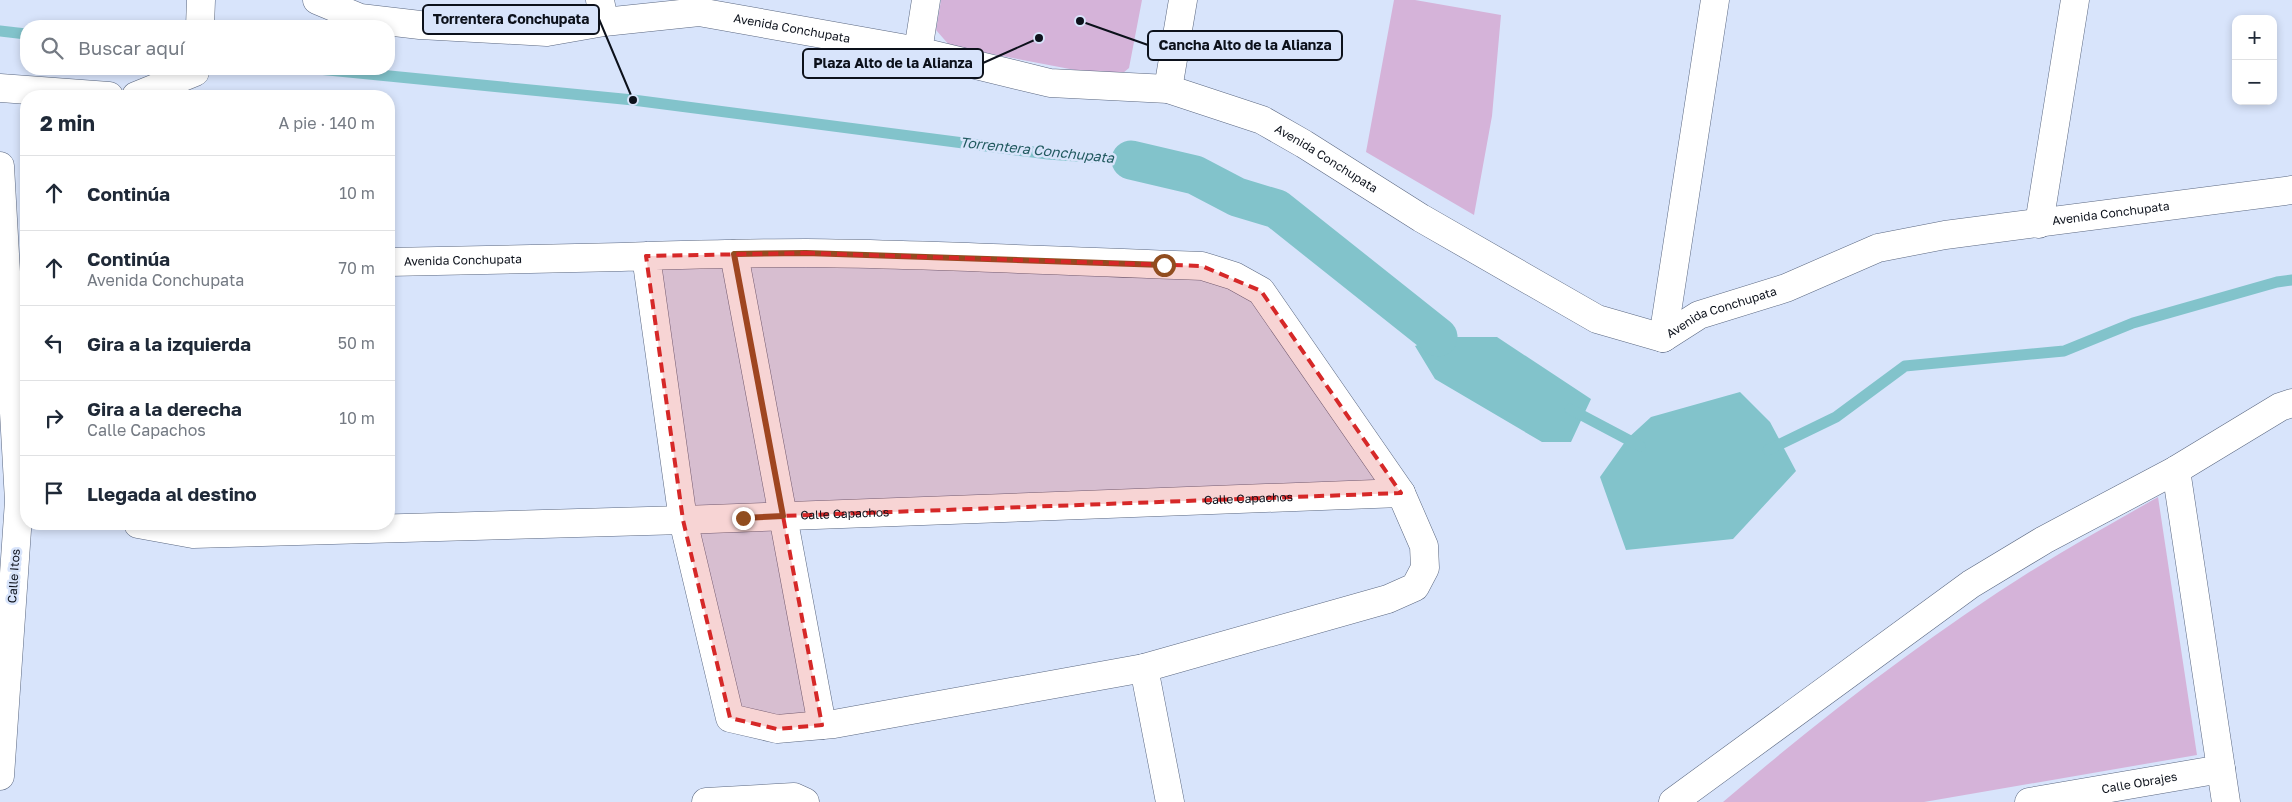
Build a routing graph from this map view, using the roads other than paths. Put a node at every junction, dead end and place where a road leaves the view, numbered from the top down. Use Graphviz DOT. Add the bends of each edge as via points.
graph roads {
  1 [pos="317,0"];
  2 [pos="926,0"];
  3 [pos="1184,0"];
  4 [pos="1715,0"];
  5 [pos="2075,0"];
  6 [pos="698,6"];
  7 [pos="602,11"];
  8 [pos="377,20"];
  9 [pos="395,22"];
  10 [pos="918,51"];
  11 [pos="186,75"];
  12 [pos="0,88"];
  13 [pos="1168,89"];
  14 [pos="27,90"];
  15 [pos="150,90"];
  16 [pos="0,166"];
  17 [pos="2292,190"];
  18 [pos="2039,224"];
  19 [pos="15,229"];
  20 [pos="734,254"];
  21 [pos="646,256"];
  22 [pos="395,262"];
  23 [pos="1663,338"];
  24 [pos="2292,403"];
  25 [pos="8,425"];
  26 [pos="2176,470"];
  27 [pos="20,491"];
  28 [pos="1401,493"];
  29 [pos="783,516"];
  30 [pos="683,520"];
  31 [pos="20,527"];
  32 [pos="395,528"];
  33 [pos="171,530"];
  34 [pos="333,530"];
  35 [pos="1144,668"];
  36 [pos="822,725"];
  37 [pos="2222,769"];
  38 [pos="0,776"];
  39 [pos="750,801"];
  40 [pos="706,802"];
  41 [pos="804,802"];
  42 [pos="1170,802"];
  43 [pos="1673,802"];
  44 [pos="2029,802"];
  45 [pos="2226,802"];
  1 -- 8 [label="street, Avenida Conchupata" via="360,18"];
  2 -- 10 [label="street"];
  3 -- 13 [label="street"];
  4 -- 23 [label="street"];
  5 -- 18 [label="street"];
  6 -- 7 [label="street, Avenida Conchupata"];
  6 -- 10 [label="street, Avenida Conchupata"];
  7 -- 9 [label="street, Avenida Conchupata" via="547,32"];
  10 -- 13 [label="street, Avenida Conchupata" via="1050,83"];
  11 -- 15 [label="street"];
  12 -- 14 [label="street"];
  13 -- 23 [label="street, Avenida Conchupata" via="1262,120 1421,218 1597,320"];
  16 -- 19 [label="street, Calle Itos"];
  17 -- 18 [label="street, Avenida Conchupata"];
  18 -- 23 [label="street, Avenida Conchupata" via="1878,248 1786,288 1699,315"];
  19 -- 25 [label="street, Calle Itos"];
  20 -- 21 [label="street, Avenida Conchupata"];
  20 -- 28 [label="street, Avenida Conchupata" via="806,253 1202,266 1234,276 1260,291"];
  20 -- 29 [label="street"];
  21 -- 22 [label="street, Avenida Conchupata"];
  21 -- 30 [label="street"];
  24 -- 26 [label="street" via="2280,407"];
  25 -- 27 [label="street, Calle Itos"];
  26 -- 37 [label="street"];
  26 -- 43 [label="street" via="2044,540 1972,584"];
  28 -- 29 [label="street, Calle Capachos"];
  28 -- 35 [label="street, Avenida Conchupata" via="1424,546 1425,568 1415,587 1388,599"];
  29 -- 30 [label="street, Calle Capachos"];
  29 -- 36 [label="street"];
  30 -- 32 [label="street, Calle Capachos"];
  30 -- 36 [label="street, Avenida Conchupata" via="730,718 778,729"];
  31 -- 38 [label="street, Calle Itos"];
  33 -- 34 [label="street, Calle Capachos" via="193,534"];
  35 -- 36 [label="street, Avenida Conchupata"];
  35 -- 42 [label="street"];
  37 -- 44 [label="street, Calle Obrajes"];
  37 -- 45 [label="street"];
  39 -- 40 [label="street"];
  39 -- 41 [label="street" via="794,797"];
}
